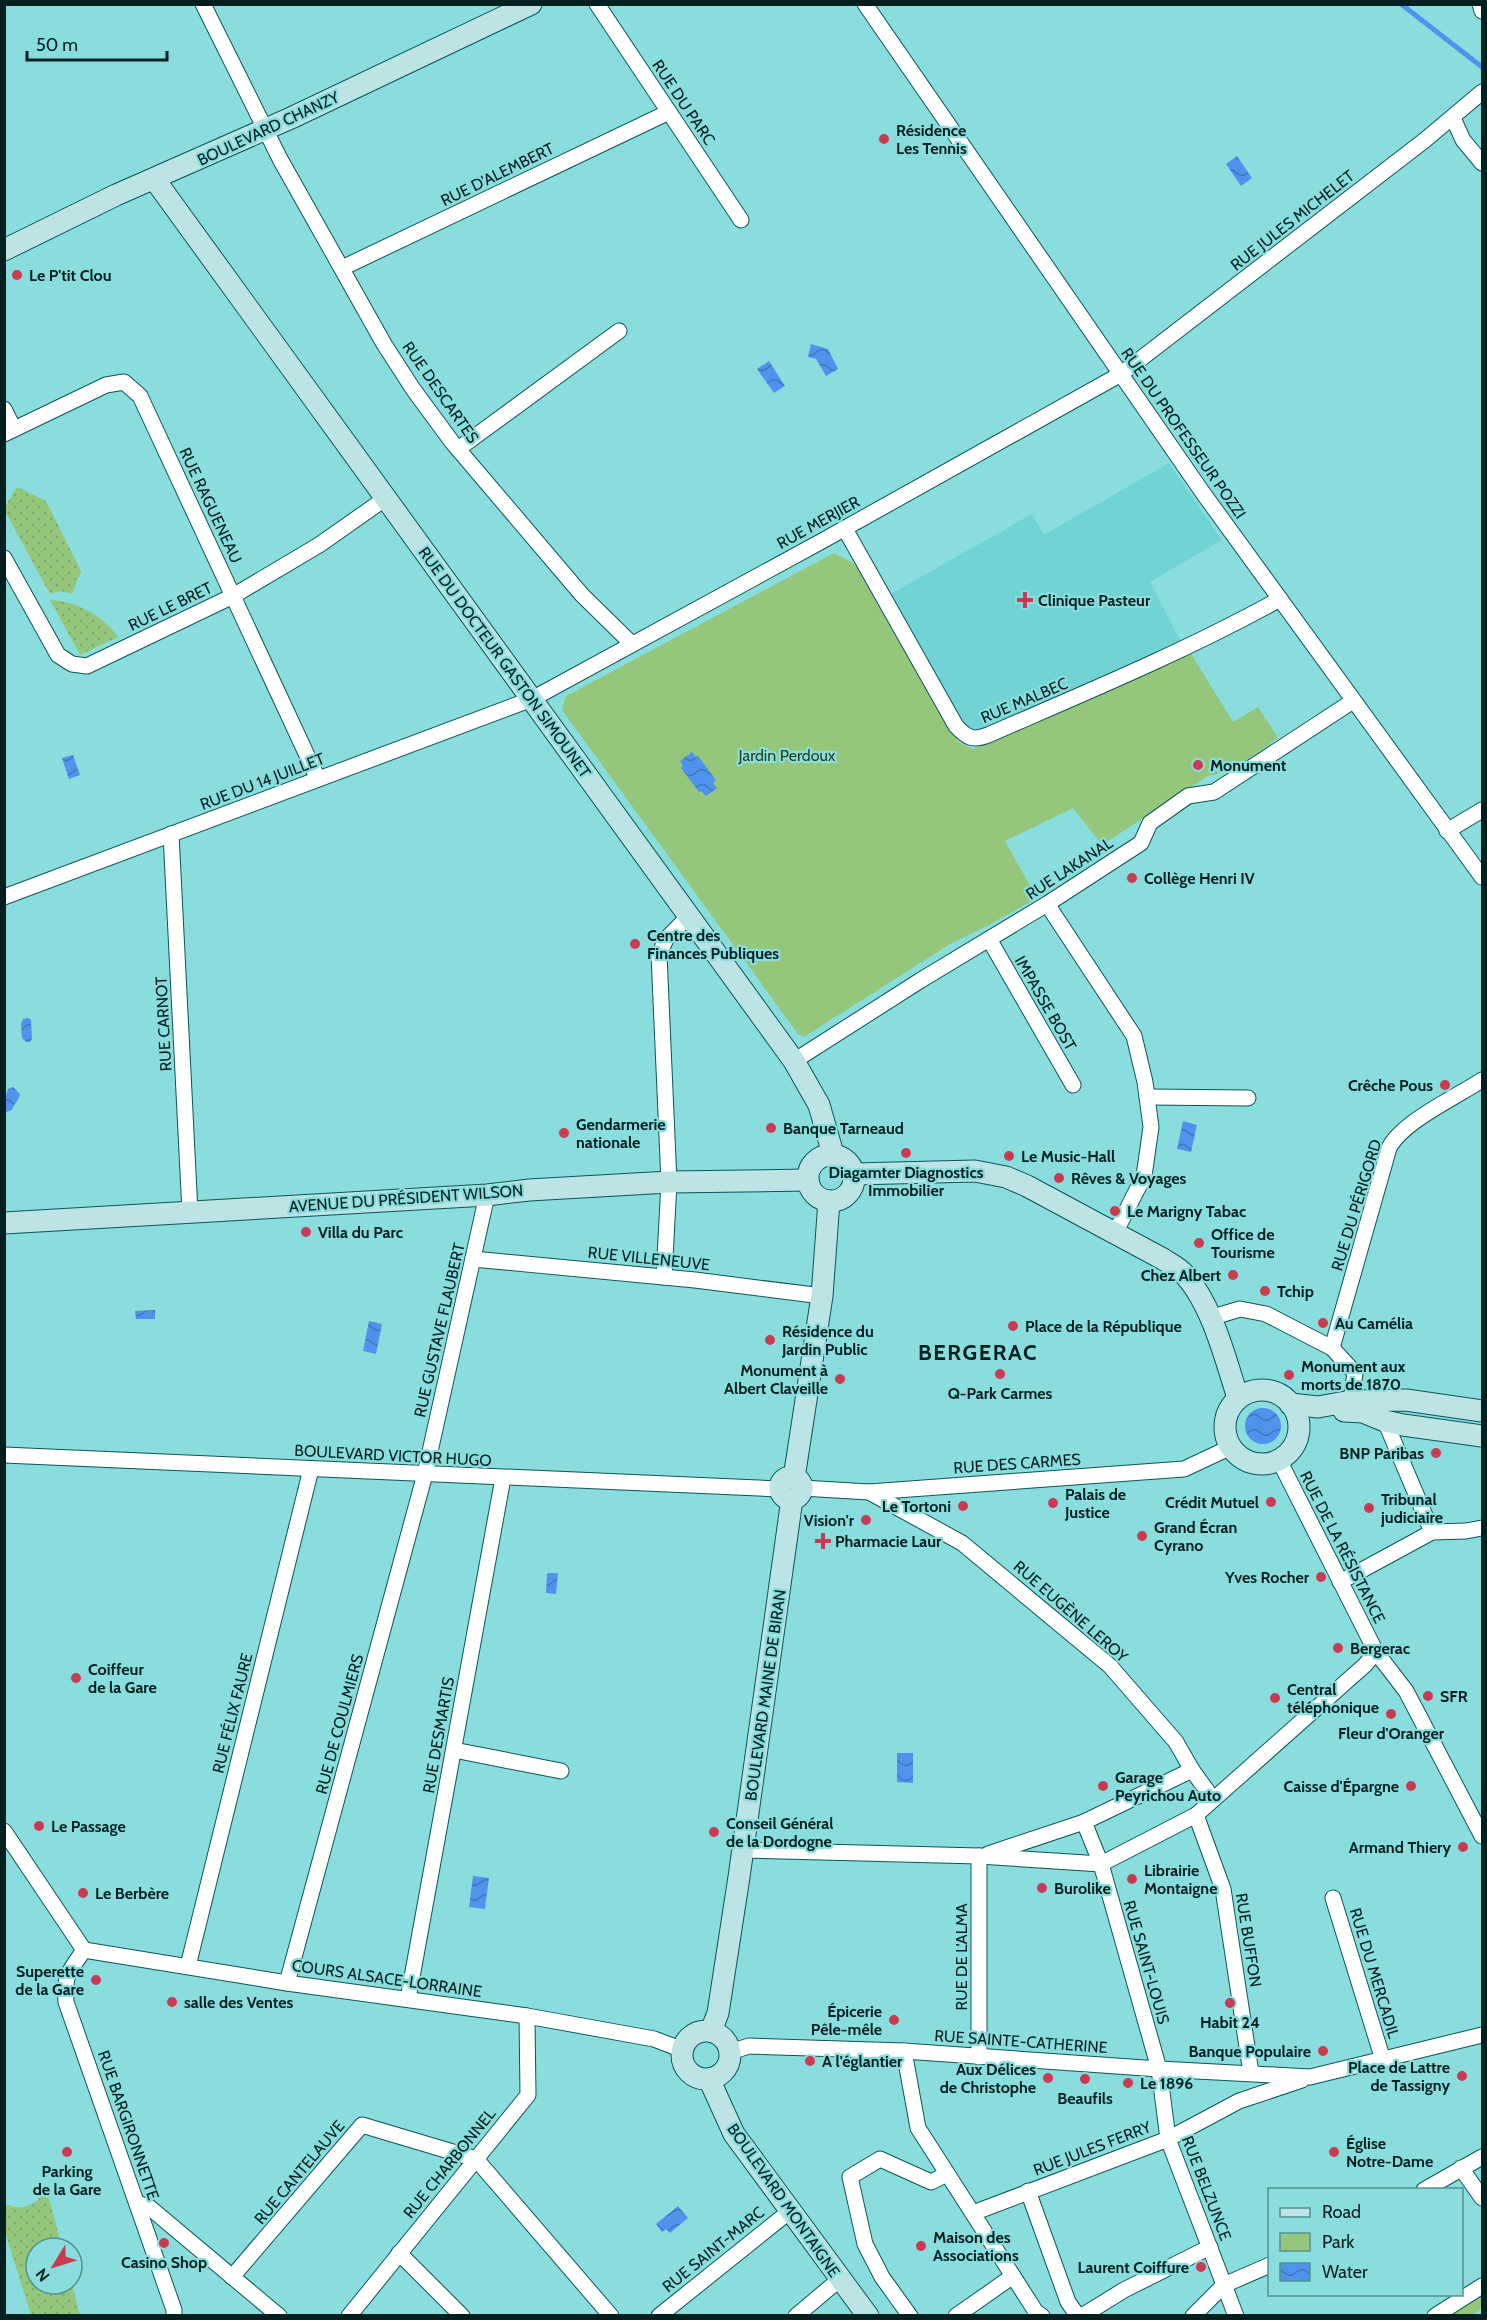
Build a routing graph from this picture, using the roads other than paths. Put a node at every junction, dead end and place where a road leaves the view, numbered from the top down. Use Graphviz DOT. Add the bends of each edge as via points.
graph roads {
  1 [pos="203,4"];
  2 [pos="531,4"];
  3 [pos="597,4"];
  4 [pos="865,4"];
  5 [pos="1480,4"];
  6 [pos="1482,11"];
  7 [pos="1482,92"];
  8 [pos="669,112"];
  9 [pos="1453,118"];
  10 [pos="266,128"];
  11 [pos="1482,163"];
  12 [pos="155,180"];
  13 [pos="741,220"];
  14 [pos="4,250"];
  15 [pos="342,268"];
  16 [pos="619,331"];
  17 [pos="1121,374"];
  18 [pos="4,409"];
  19 [pos="9,432"];
  20 [pos="458,449"];
  21 [pos="386,498"];
  22 [pos="845,529"];
  23 [pos="4,558"];
  24 [pos="233,596"];
  25 [pos="1280,599"];
  26 [pos="632,645"];
  27 [pos="532,699"];
  28 [pos="1353,701"];
  29 [pos="318,778"];
  30 [pos="1482,810"];
  31 [pos="1447,831"];
  32 [pos="171,834"];
  33 [pos="1482,877"];
  34 [pos="4,897"];
  35 [pos="1047,904"];
  36 [pos="689,916"];
  37 [pos="989,939"];
  38 [pos="794,1061"];
  39 [pos="1482,1080"];
  40 [pos="1073,1085"];
  41 [pos="1147,1097"];
  42 [pos="1248,1098"];
  43 [pos="833,1155"];
  44 [pos="854,1174"];
  45 [pos="808,1180"];
  46 [pos="669,1182"];
  47 [pos="488,1195"];
  48 [pos="829,1201"];
  49 [pos="190,1212"];
  50 [pos="4,1223"];
  51 [pos="1116,1233"];
  52 [pos="473,1259"];
  53 [pos="664,1277"];
  54 [pos="822,1296"];
  55 [pos="1210,1318"];
  56 [pos="1332,1348"];
  57 [pos="1224,1351"];
  58 [pos="1260,1390"];
  59 [pos="1238,1398"];
  60 [pos="1352,1401"];
  61 [pos="1290,1404"];
  62 [pos="1482,1411"];
  63 [pos="1385,1421"];
  64 [pos="1299,1427"];
  65 [pos="1482,1436"];
  66 [pos="1231,1448"];
  67 [pos="4,1455"];
  68 [pos="1279,1460"];
  69 [pos="311,1469"];
  70 [pos="424,1474"];
  71 [pos="502,1478"];
  72 [pos="792,1488"];
  73 [pos="868,1492"];
  74 [pos="1482,1528"];
  75 [pos="1432,1532"];
  76 [pos="1340,1582"];
  77 [pos="1376,1652"];
  78 [pos="454,1750"];
  79 [pos="1192,1770"];
  80 [pos="561,1771"];
  81 [pos="1213,1799"];
  82 [pos="1196,1815"];
  83 [pos="1084,1822"];
  84 [pos="4,1831"];
  85 [pos="1482,1836"];
  86 [pos="743,1850"];
  87 [pos="979,1856"];
  88 [pos="1101,1864"];
  89 [pos="1333,1898"];
  90 [pos="84,1950"];
  91 [pos="188,1966"];
  92 [pos="287,1983"];
  93 [pos="408,1999"];
  94 [pos="527,2016"];
  95 [pos="711,2031"];
  96 [pos="1482,2035"];
  97 [pos="683,2050"];
  98 [pos="904,2051"];
  99 [pos="730,2052"];
  100 [pos="979,2057"];
  101 [pos="1383,2060"];
  102 [pos="1159,2069"];
  103 [pos="1251,2073"];
  104 [pos="1310,2077"];
  105 [pos="709,2079"];
  106 [pos="1168,2139"];
  107 [pos="1482,2157"];
  108 [pos="476,2159"];
  109 [pos="1461,2169"];
  110 [pos="947,2174"];
  111 [pos="1428,2188"];
  112 [pos="1028,2191"];
  113 [pos="1482,2198"];
  114 [pos="138,2203"];
  115 [pos="789,2211"];
  116 [pos="973,2213"];
  117 [pos="1210,2247"];
  118 [pos="399,2253"];
  119 [pos="1268,2265"];
  120 [pos="1013,2276"];
  121 [pos="232,2277"];
  122 [pos="840,2279"];
  123 [pos="1224,2285"];
  124 [pos="1482,2286"];
  125 [pos="1036,2314"];
  126 [pos="174,2316"];
  127 [pos="279,2316"];
  128 [pos="349,2316"];
  129 [pos="462,2316"];
  130 [pos="611,2316"];
  131 [pos="659,2316"];
  132 [pos="796,2316"];
  133 [pos="868,2316"];
  134 [pos="910,2316"];
  135 [pos="956,2316"];
  136 [pos="1080,2316"];
  137 [pos="1193,2316"];
  138 [pos="1236,2316"];
  139 [pos="1435,2316"];
  1 -- 10 [label="street, RUE DESCARTES"];
  2 -- 10 [label="main road, BOULEVARD CHANZY"];
  3 -- 8 [label="street, RUE DU PARC"];
  4 -- 17 [label="street, RUE DU PROFESSEUR POZZI"];
  5 -- 6 [label="street"];
  7 -- 9 [label="street, RUE JULES MICHELET"];
  8 -- 13 [label="street, RUE DU PARC"];
  8 -- 15 [label="street, RUE D'ALEMBERT"];
  9 -- 11 [label="street" via="1463,140"];
  9 -- 17 [label="street, RUE JULES MICHELET"];
  10 -- 12 [label="main road, BOULEVARD CHANZY"];
  10 -- 15 [label="street, RUE DESCARTES"];
  12 -- 14 [label="main road, BOULEVARD CHANZY"];
  12 -- 21 [label="main road, RUE DU DOCTEUR GASTON SIMOUNET"];
  15 -- 20 [label="street, RUE DESCARTES" via="408,380"];
  16 -- 20 [label="street"];
  17 -- 22 [label="street, RUE MERJIER"];
  17 -- 25 [label="street, RUE DU PROFESSEUR POZZI"];
  18 -- 19 [label="street, RUE RAGUENEAU"];
  19 -- 24 [label="street, RUE RAGUENEAU" via="106,385 124,382 140,396"];
  20 -- 26 [label="street, RUE DESCARTES" via="582,595"];
  21 -- 24 [label="street, RUE LE BRET" via="319,545"];
  21 -- 27 [label="main road, RUE DU DOCTEUR GASTON SIMOUNET"];
  22 -- 25 [label="street, RUE MALBEC" via="956,726 971,739 1136,670"];
  22 -- 26 [label="street, RUE MERJIER"];
  23 -- 24 [label="street, RUE LE BRET" via="58,655 72,664 87,666"];
  24 -- 29 [label="street, RUE RAGUENEAU"];
  25 -- 28 [label="street, RUE DU PROFESSEUR POZZI"];
  26 -- 27 [label="street, RUE MERJIER"];
  27 -- 29 [label="street, RUE DU 14 JUILLET"];
  27 -- 36 [label="main road, RUE DU DOCTEUR GASTON SIMOUNET"];
  28 -- 31 [label="street, RUE DU PROFESSEUR POZZI"];
  28 -- 35 [label="street, RUE LAKANAL" via="1214,792 1188,796 1150,823 1141,843"];
  29 -- 32 [label="street, RUE DU 14 JUILLET"];
  30 -- 31 [label="street"];
  31 -- 33 [label="street, RUE DU PROFESSEUR POZZI"];
  32 -- 34 [label="street, RUE DU 14 JUILLET"];
  32 -- 49 [label="street, RUE CARNOT"];
  35 -- 37 [label="street, RUE LAKANAL"];
  35 -- 41 [label="street" via="1134,1036"];
  36 -- 38 [label="main road, RUE DU DOCTEUR GASTON SIMOUNET"];
  36 -- 46 [label="street" via="666,939 659,954"];
  37 -- 38 [label="street, RUE LAKANAL"];
  37 -- 40 [label="street, IMPASSE BOST"];
  38 -- 43 [label="main road, RUE DU DOCTEUR GASTON SIMOUNET" via="819,1105"];
  39 -- 56 [label="street, RUE DU PÉRIGORD" via="1393,1139"];
  41 -- 42 [label="street"];
  41 -- 51 [label="street" via="1151,1127 1144,1176"];
  43 -- 44 [label="main road" via="847,1161"];
  43 -- 45 [label="main road" via="815,1161"];
  44 -- 48 [label="main road" via="848,1194"];
  44 -- 51 [label="main road" via="975,1171 1027,1186"];
  45 -- 46 [label="main road, AVENUE DU PRÉSIDENT WILSON"];
  45 -- 48 [label="main road" via="814,1194"];
  46 -- 47 [label="main road, AVENUE DU PRÉSIDENT WILSON"];
  46 -- 53 [label="street"];
  47 -- 49 [label="main road, AVENUE DU PRÉSIDENT WILSON"];
  47 -- 52 [label="street, RUE GUSTAVE FLAUBERT"];
  48 -- 54 [label="main road, BOULEVARD MAINE DE BIRAN"];
  49 -- 50 [label="main road, AVENUE DU PRÉSIDENT WILSON"];
  51 -- 55 [label="main road" via="1182,1272"];
  52 -- 53 [label="street, RUE VILLENEUVE"];
  52 -- 70 [label="street, RUE GUSTAVE FLAUBERT"];
  53 -- 54 [label="street, RUE VILLENEUVE"];
  54 -- 72 [label="main road, BOULEVARD MAINE DE BIRAN"];
  55 -- 56 [label="street" via="1240,1309 1266,1314"];
  55 -- 57 [label="main road"];
  56 -- 60 [label="street" via="1354,1373"];
  57 -- 58 [label="main road"];
  57 -- 59 [label="main road"];
  58 -- 59 [label="main road"];
  58 -- 61 [label="main road" via="1282,1396"];
  59 -- 66 [label="main road" via="1226,1416"];
  60 -- 61 [label="main road" via="1318,1407"];
  60 -- 62 [label="main road" via="1406,1400"];
  61 -- 64 [label="main road"];
  63 -- 64 [label="main road" via="1363,1412 1336,1411 1320,1414"];
  63 -- 65 [label="main road"];
  63 -- 75 [label="street"];
  64 -- 68 [label="main road" via="1294,1444"];
  66 -- 68 [label="main road" via="1257,1464"];
  66 -- 73 [label="street, RUE DES CARMES" via="1184,1469"];
  67 -- 69 [label="street, BOULEVARD VICTOR HUGO"];
  68 -- 76 [label="street, RUE DE LA RÉSISTANCE"];
  69 -- 70 [label="street, BOULEVARD VICTOR HUGO"];
  69 -- 91 [label="street, RUE FÉLIX FAURE"];
  70 -- 71 [label="street, BOULEVARD VICTOR HUGO"];
  70 -- 92 [label="street, RUE DE COULMIERS"];
  71 -- 72 [label="street, BOULEVARD VICTOR HUGO"];
  71 -- 78 [label="street, RUE DESMARTIS"];
  72 -- 73 [label="street, RUE DES CARMES"];
  72 -- 86 [label="main road, BOULEVARD MAINE DE BIRAN"];
  73 -- 79 [label="street, RUE EUGÈNE LEROY" via="962,1543 1110,1666 1176,1742"];
  74 -- 75 [label="street"];
  75 -- 76 [label="street"];
  76 -- 77 [label="street, RUE DE LA RÉSISTANCE"];
  77 -- 81 [label="street"];
  77 -- 85 [label="street, RUE DE LA RÉSISTANCE" via="1406,1691"];
  78 -- 80 [label="street"];
  78 -- 93 [label="street, RUE DESMARTIS"];
  79 -- 81 [label="street, RUE EUGÈNE LEROY"];
  79 -- 83 [label="street"];
  81 -- 82 [label="street"];
  82 -- 88 [label="street"];
  82 -- 103 [label="street, RUE BUFFON" via="1223,1889"];
  83 -- 87 [label="street"];
  83 -- 88 [label="street, RUE SAINT-LOUIS"];
  84 -- 90 [label="street"];
  86 -- 87 [label="street"];
  86 -- 95 [label="main road, BOULEVARD MAINE DE BIRAN" via="718,2013"];
  87 -- 88 [label="street"];
  87 -- 100 [label="street, RUE DE L'ALMA"];
  88 -- 102 [label="street, RUE SAINT-LOUIS"];
  89 -- 101 [label="street, RUE DU MERCADIL"];
  90 -- 91 [label="street, COURS ALSACE-LORRAINE"];
  90 -- 114 [label="street, RUE BARGIRONNETTE" via="67,1974 66,2002"];
  91 -- 92 [label="street, COURS ALSACE-LORRAINE"];
  92 -- 93 [label="street, COURS ALSACE-LORRAINE"];
  93 -- 94 [label="street, COURS ALSACE-LORRAINE"];
  94 -- 97 [label="street, COURS ALSACE-LORRAINE" via="654,2039"];
  94 -- 108 [label="street, RUE CHARBONNEL" via="528,2095"];
  95 -- 97 [label="main road" via="690,2037"];
  95 -- 99 [label="main road" via="724,2039"];
  96 -- 101 [label="street, RUE SAINTE-CATHERINE"];
  97 -- 105 [label="main road" via="684,2064 689,2070"];
  98 -- 99 [label="street, RUE SAINTE-CATHERINE" via="750,2046"];
  98 -- 100 [label="street, RUE SAINTE-CATHERINE"];
  98 -- 110 [label="street" via="918,2128"];
  99 -- 105 [label="main road" via="727,2067"];
  100 -- 102 [label="street, RUE SAINTE-CATHERINE"];
  101 -- 104 [label="street, RUE SAINTE-CATHERINE"];
  102 -- 103 [label="street, RUE SAINTE-CATHERINE"];
  102 -- 106 [label="street, RUE BELZUNCE"];
  103 -- 104 [label="street, RUE SAINTE-CATHERINE"];
  104 -- 106 [label="street, RUE SAINTE-CATHERINE" via="1239,2101"];
  105 -- 115 [label="main road, BOULEVARD MONTAIGNE" via="734,2134"];
  106 -- 112 [label="street, RUE JULES FERRY"];
  106 -- 117 [label="street, RUE BELZUNCE"];
  107 -- 109 [label="street"];
  108 -- 118 [label="street, RUE CHARBONNEL"];
  108 -- 121 [label="street, RUE CANTELAUVE" via="362,2125"];
  108 -- 130 [label="street"];
  109 -- 111 [label="street"];
  109 -- 113 [label="street"];
  110 -- 116 [label="street"];
  110 -- 134 [label="street" via="931,2182 880,2159 850,2177 865,2244 882,2277"];
  112 -- 116 [label="street, RUE JULES FERRY"];
  112 -- 136 [label="street" via="1068,2302"];
  114 -- 121 [label="street" via="149,2207"];
  114 -- 126 [label="street, RUE BARGIRONNETTE"];
  115 -- 122 [label="main road, BOULEVARD MONTAIGNE"];
  115 -- 131 [label="street, RUE SAINT-MARC"];
  116 -- 120 [label="street"];
  117 -- 123 [label="street, RUE BELZUNCE"];
  117 -- 136 [label="street"];
  118 -- 128 [label="street, RUE CHARBONNEL"];
  118 -- 129 [label="street"];
  119 -- 123 [label="street"];
  120 -- 125 [label="street"];
  120 -- 135 [label="street"];
  121 -- 127 [label="street"];
  122 -- 132 [label="street"];
  122 -- 133 [label="main road, BOULEVARD MONTAIGNE"];
  123 -- 137 [label="street"];
  123 -- 138 [label="street, RUE BELZUNCE"];
  124 -- 139 [label="street"];
}
